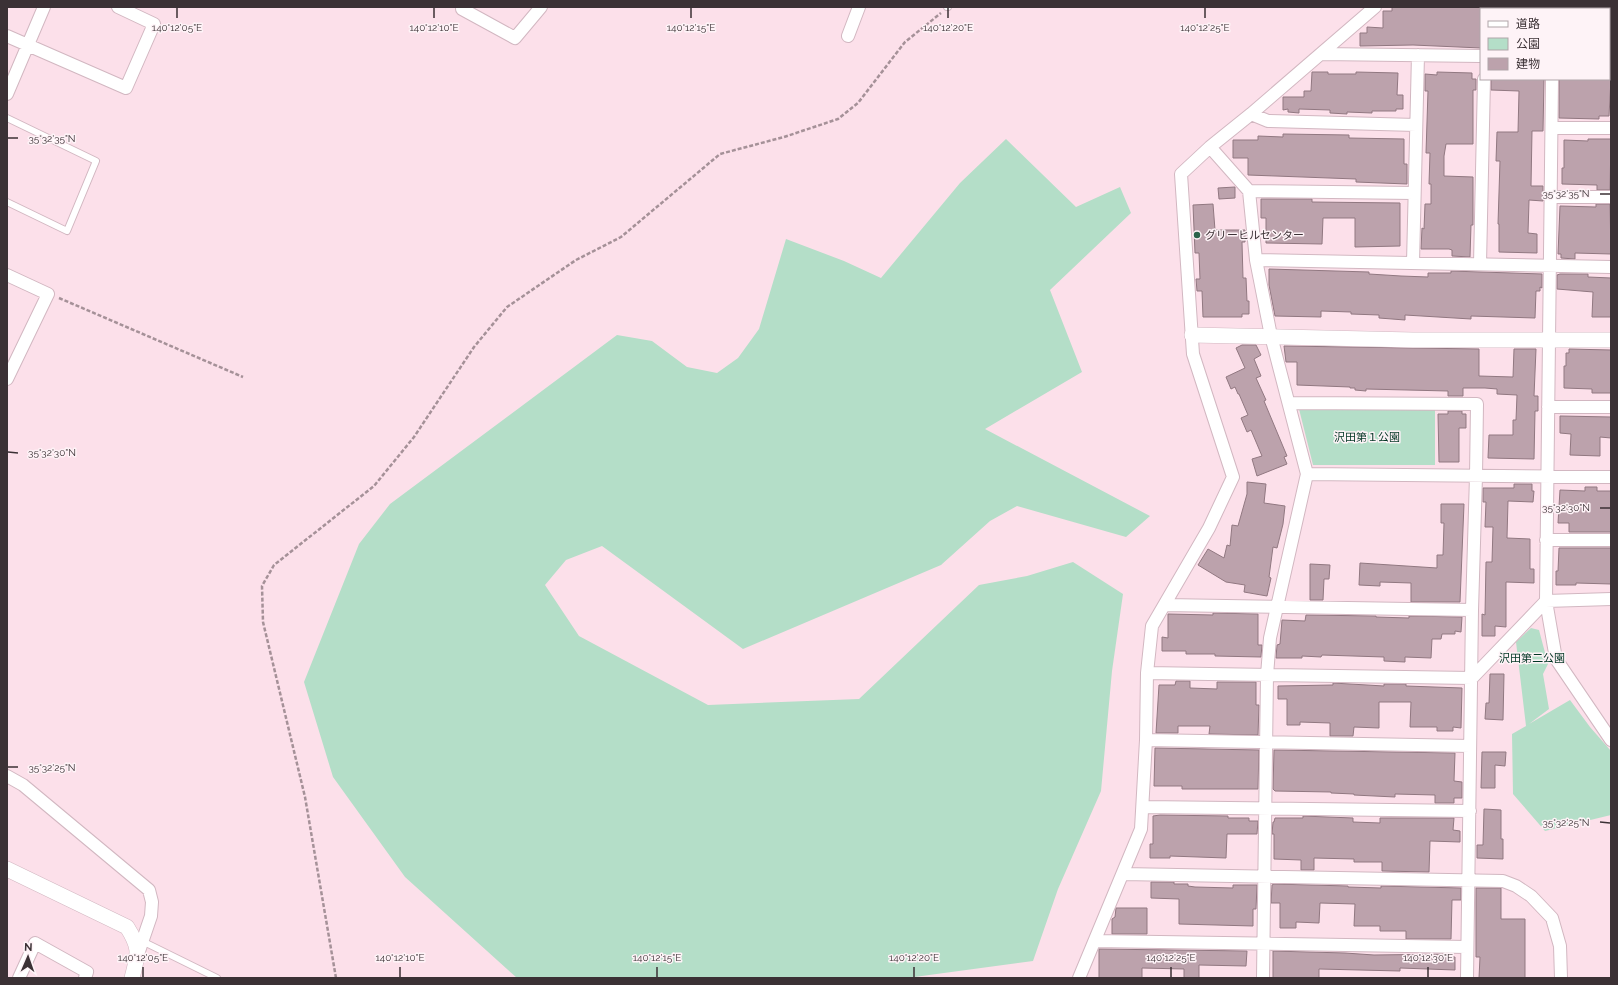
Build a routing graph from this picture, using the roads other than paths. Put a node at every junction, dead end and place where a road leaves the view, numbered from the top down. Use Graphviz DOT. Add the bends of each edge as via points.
graph roads {
  1 [pos="44,7"];
  2 [pos="118,7"];
  3 [pos="464,7"];
  4 [pos="541,7"];
  5 [pos="859,7"];
  6 [pos="1375,7"];
  7 [pos="7,36"];
  8 [pos="848,36"];
  9 [pos="28,44"];
  10 [pos="1321,54"];
  11 [pos="1418,55"];
  12 [pos="1480,56"];
  13 [pos="1484,80"];
  14 [pos="1552,80"];
  15 [pos="7,94"];
  16 [pos="1251,114"];
  17 [pos="7,118"];
  18 [pos="1416,126"];
  19 [pos="1552,128"];
  20 [pos="1611,128"];
  21 [pos="1210,147"];
  22 [pos="1250,191"];
  23 [pos="1414,193"];
  24 [pos="1551,197"];
  25 [pos="1611,198"];
  26 [pos="7,202"];
  27 [pos="1256,260"];
  28 [pos="1413,263"];
  29 [pos="1480,264"];
  30 [pos="1550,266"];
  31 [pos="1611,267"];
  32 [pos="8,277"];
  33 [pos="1192,335"];
  34 [pos="1271,336"];
  35 [pos="1549,340"];
  36 [pos="1611,340"];
  37 [pos="7,379"];
  38 [pos="1289,403"];
  39 [pos="1548,407"];
  40 [pos="1611,407"];
  41 [pos="1308,474"];
  42 [pos="1476,476"];
  43 [pos="1547,476"];
  44 [pos="1611,477"];
  45 [pos="1546,540"];
  46 [pos="1611,540"];
  47 [pos="1611,599"];
  48 [pos="1546,601"];
  49 [pos="1165,605"];
  50 [pos="1277,607"];
  51 [pos="1472,610"];
  52 [pos="1147,673"];
  53 [pos="1267,675"];
  54 [pos="1472,678"];
  55 [pos="1146,740"];
  56 [pos="1611,740"];
  57 [pos="1266,742"];
  58 [pos="1470,746"];
  59 [pos="7,776"];
  60 [pos="1143,807"];
  61 [pos="1266,808"];
  62 [pos="1470,811"];
  63 [pos="7,869"];
  64 [pos="1123,874"];
  65 [pos="1264,877"];
  66 [pos="1468,881"];
  67 [pos="1094,941"];
  68 [pos="1264,944"];
  69 [pos="1467,947"];
  70 [pos="140,948"];
  71 [pos="19,978"];
  72 [pos="85,978"];
  73 [pos="132,978"];
  74 [pos="217,978"];
  75 [pos="1079,978"];
  76 [pos="1262,978"];
  77 [pos="1467,978"];
  78 [pos="1561,978"];
  1 -- 9 [label="street"];
  2 -- 9 [label="street" via="154,24 126,88"];
  3 -- 4 [label="street" via="462,9 515,38"];
  5 -- 8 [label="street"];
  6 -- 10 [label="street"];
  7 -- 9 [label="street"];
  9 -- 15 [label="street"];
  10 -- 11 [label="street"];
  10 -- 16 [label="street"];
  11 -- 12 [label="street"];
  11 -- 18 [label="street"];
  13 -- 29 [label="street"];
  14 -- 19 [label="street"];
  16 -- 18 [label="street" via="1268,121"];
  16 -- 21 [label="street"];
  17 -- 26 [label="lane" via="96,161 67,231"];
  18 -- 23 [label="street"];
  19 -- 20 [label="street"];
  19 -- 24 [label="street"];
  21 -- 22 [label="street"];
  21 -- 33 [label="street" via="1180,174"];
  22 -- 23 [label="street"];
  22 -- 27 [label="street"];
  23 -- 28 [label="street"];
  24 -- 25 [label="street"];
  24 -- 30 [label="street"];
  27 -- 28 [label="street"];
  27 -- 34 [label="street"];
  28 -- 29 [label="street"];
  29 -- 30 [label="street"];
  30 -- 31 [label="street"];
  30 -- 35 [label="street"];
  32 -- 37 [label="street" via="48,294"];
  33 -- 34 [label="street"];
  33 -- 49 [label="street" via="1194,354 1233,477 1209,528"];
  34 -- 35 [label="street"];
  34 -- 38 [label="street"];
  35 -- 36 [label="street"];
  35 -- 39 [label="street"];
  38 -- 41 [label="street"];
  38 -- 42 [label="street" via="1477,404"];
  39 -- 40 [label="street"];
  39 -- 43 [label="street"];
  41 -- 42 [label="street"];
  41 -- 50 [label="street"];
  42 -- 43 [label="street"];
  42 -- 51 [label="street"];
  43 -- 44 [label="street"];
  43 -- 45 [label="street"];
  45 -- 46 [label="street"];
  45 -- 48 [label="street"];
  47 -- 48 [label="street"];
  48 -- 54 [label="street"];
  48 -- 56 [label="street" via="1556,659"];
  49 -- 50 [label="street"];
  49 -- 52 [label="street" via="1152,626"];
  50 -- 51 [label="street"];
  50 -- 53 [label="street" via="1270,638"];
  51 -- 54 [label="street"];
  52 -- 53 [label="street"];
  52 -- 55 [label="street"];
  53 -- 54 [label="street"];
  53 -- 57 [label="street"];
  54 -- 58 [label="street"];
  55 -- 57 [label="street"];
  55 -- 60 [label="street"];
  57 -- 58 [label="street"];
  57 -- 61 [label="street"];
  58 -- 62 [label="street"];
  59 -- 70 [label="street" via="23,785 149,890 152,902 151,916"];
  60 -- 61 [label="street"];
  60 -- 64 [label="street" via="1141,829"];
  61 -- 62 [label="street"];
  61 -- 65 [label="street"];
  62 -- 66 [label="street"];
  63 -- 70 [label="street" via="127,927"];
  64 -- 65 [label="street"];
  64 -- 67 [label="street"];
  65 -- 66 [label="street"];
  65 -- 68 [label="street"];
  66 -- 69 [label="street"];
  66 -- 78 [label="street" via="1502,881 1531,896 1552,918 1560,946"];
  67 -- 68 [label="street"];
  67 -- 75 [label="street"];
  68 -- 69 [label="street"];
  68 -- 76 [label="street"];
  69 -- 77 [label="street"];
  70 -- 73 [label="street"];
  70 -- 74 [label="lane"];
  71 -- 72 [label="street" via="35,943 87,972"];
}
